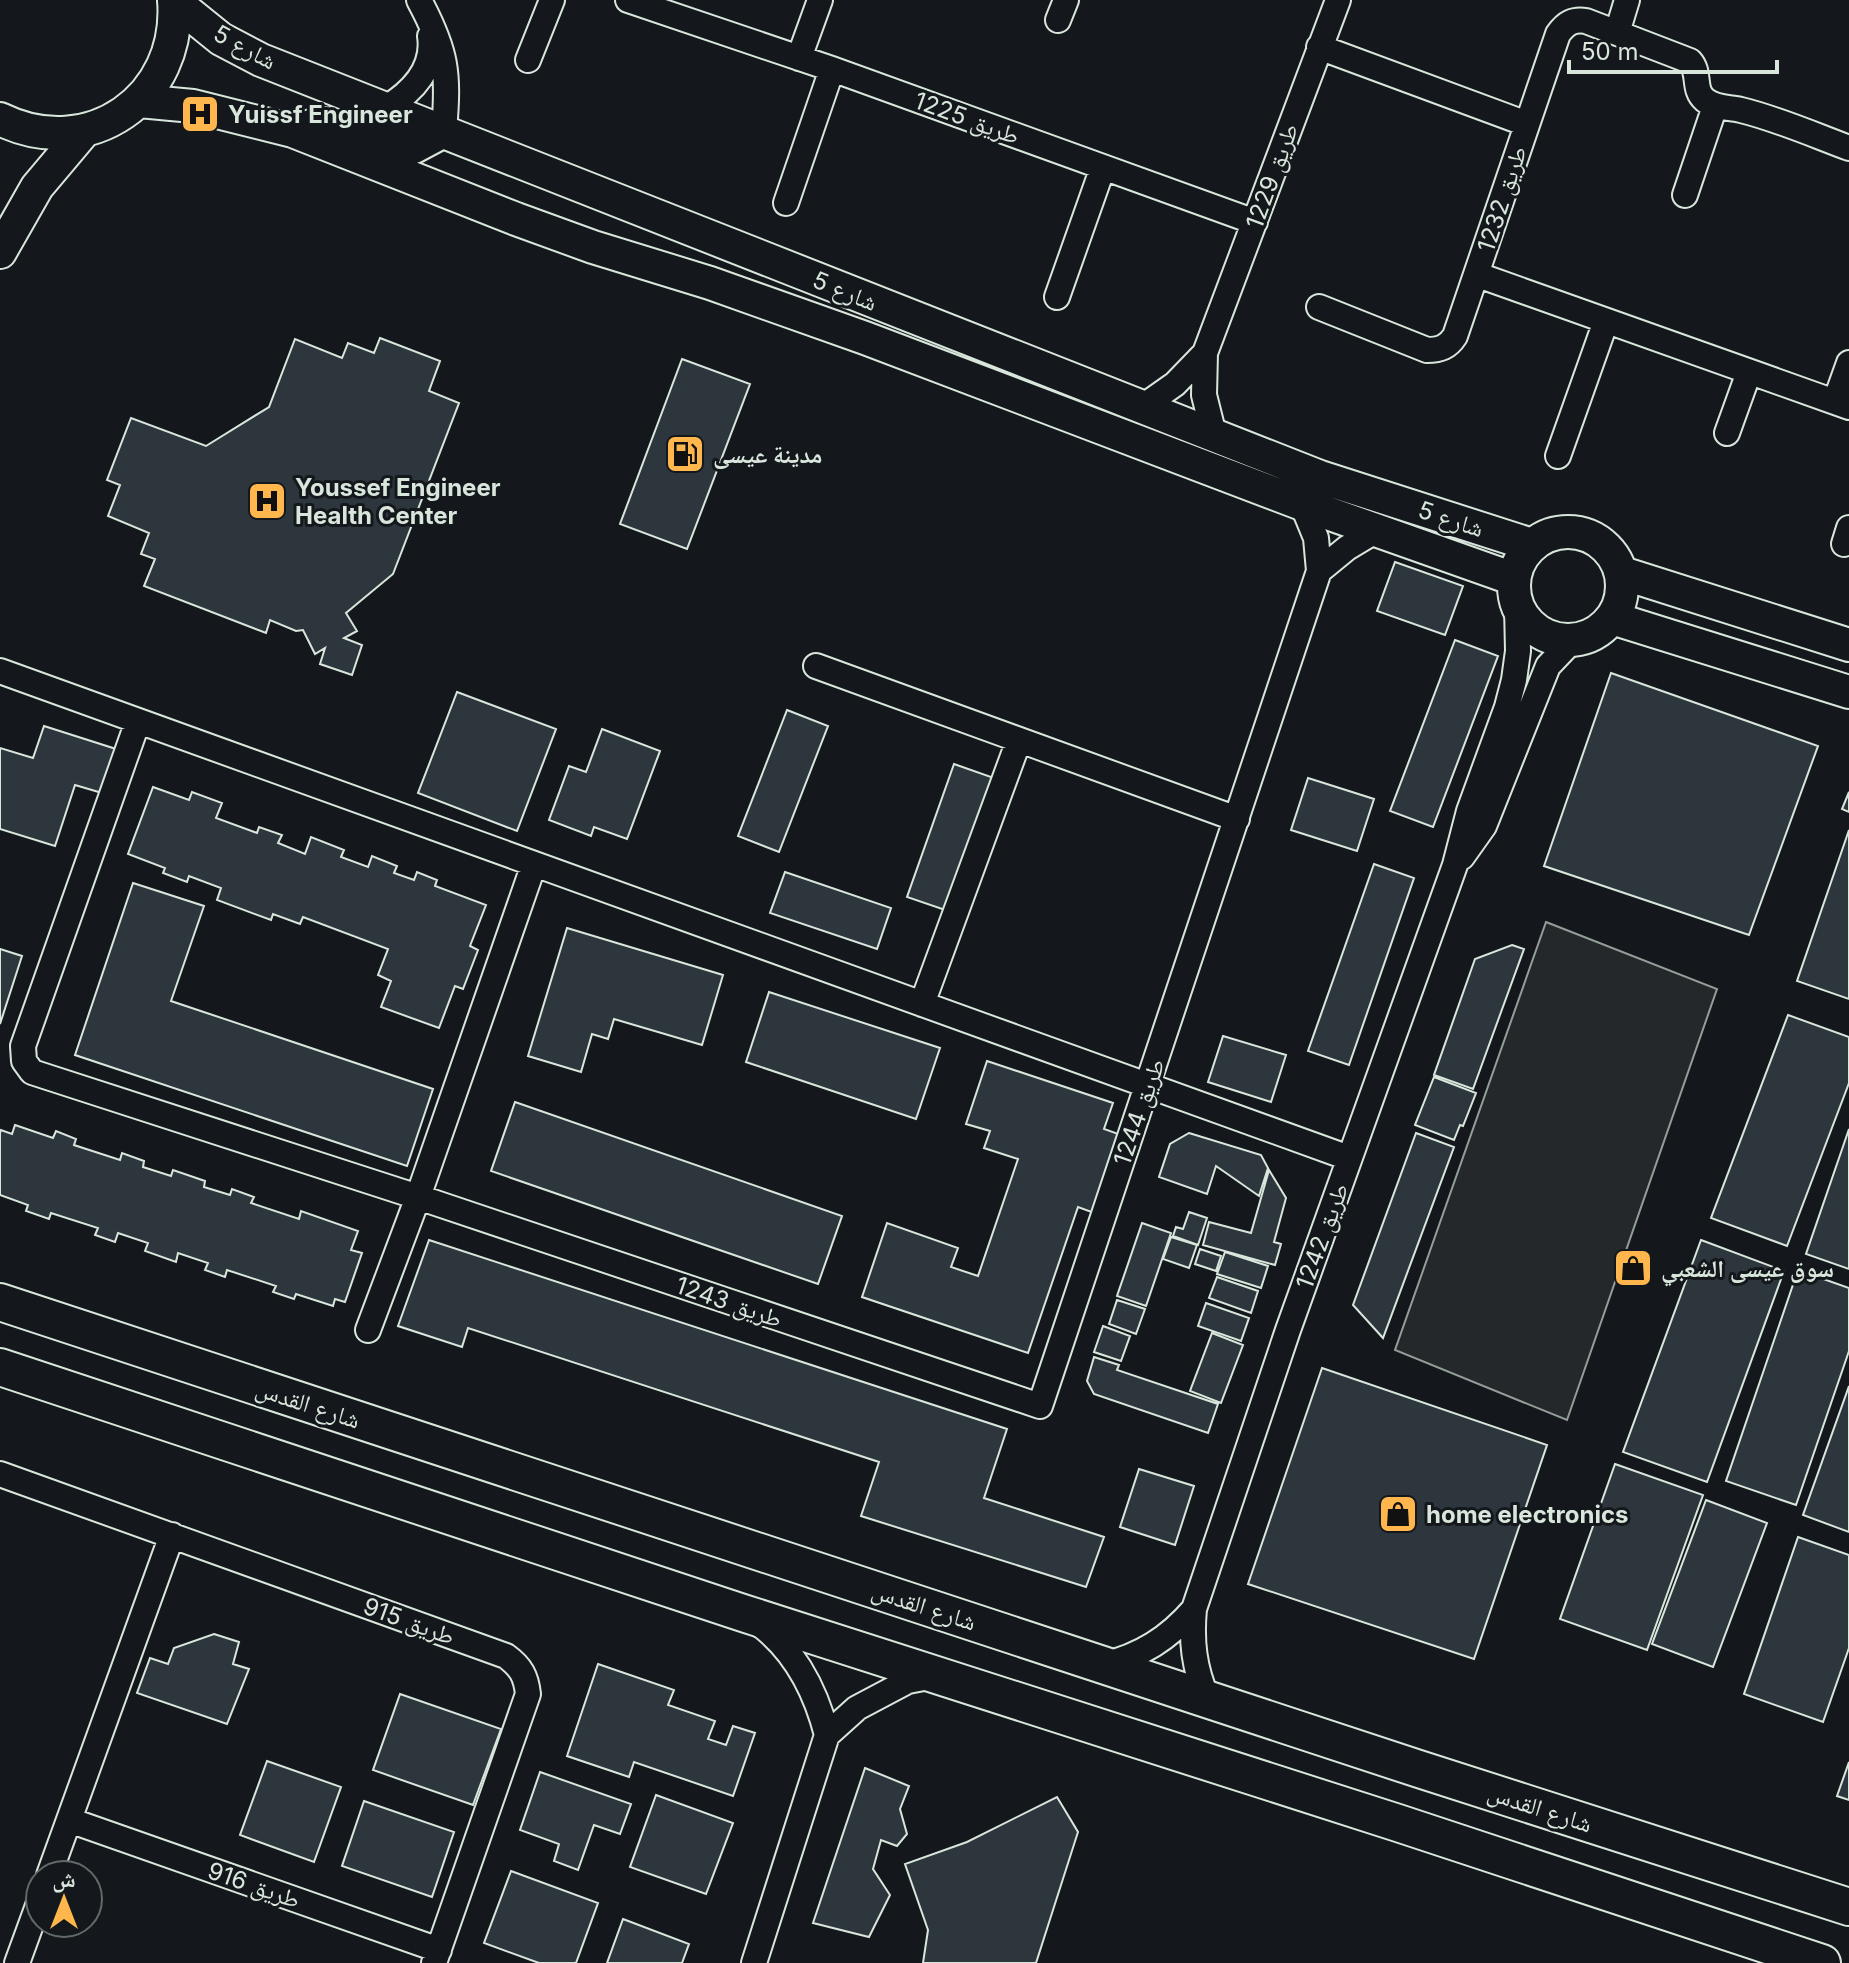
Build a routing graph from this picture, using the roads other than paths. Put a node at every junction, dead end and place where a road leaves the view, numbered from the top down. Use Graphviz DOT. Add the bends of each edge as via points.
graph roads {
  1 [pos="174,0"];
  2 [pos="552,0"];
  3 [pos="628,0"];
  4 [pos="820,0"];
  5 [pos="1338,0"];
  6 [pos="1627,0"];
  7 [pos="423,7"];
  8 [pos="1617,33"];
  9 [pos="1319,47"];
  10 [pos="799,58"];
  11 [pos="528,60"];
  12 [pos="832,69"];
  13 [pos="139,101"];
  14 [pos="1715,106"];
  15 [pos="386,108"];
  16 [pos="0,119"];
  17 [pos="1527,124"];
  18 [pos="85,130"];
  19 [pos="293,131"];
  20 [pos="444,131"];
  21 [pos="1849,148"];
  22 [pos="1103,167"];
  23 [pos="1685,195"];
  24 [pos="786,203"];
  25 [pos="1255,222"];
  26 [pos="0,252"];
  27 [pos="1478,275"];
  28 [pos="1057,297"];
  29 [pos="1319,307"];
  30 [pos="1606,321"];
  31 [pos="1205,353"];
  32 [pos="1849,363"];
  33 [pos="1749,372"];
  34 [pos="1842,404"];
  35 [pos="1141,408"];
  36 [pos="1727,433"];
  37 [pos="1214,435"];
  38 [pos="1558,456"];
  39 [pos="1302,504"];
  40 [pos="1377,530"];
  41 [pos="1532,545"];
  42 [pos="1319,571"];
  43 [pos="1622,573"];
  44 [pos="1515,592"];
  45 [pos="1612,618"];
  46 [pos="1581,639"];
  47 [pos="1849,645"];
  48 [pos="816,666"];
  49 [pos="0,671"];
  50 [pos="1849,692"];
  51 [pos="138,721"];
  52 [pos="1019,740"];
  53 [pos="1237,819"];
  54 [pos="534,864"];
  55 [pos="1455,865"];
  56 [pos="922,1004"];
  57 [pos="11,1051"];
  58 [pos="1148,1085"];
  59 [pos="1349,1158"];
  60 [pos="418,1197"];
  61 [pos="0,1302"];
  62 [pos="368,1330"];
  63 [pos="0,1367"];
  64 [pos="1040,1406"];
  65 [pos="0,1474"];
  66 [pos="172,1535"];
  67 [pos="1194,1609"];
  68 [pos="743,1613"];
  69 [pos="1102,1665"];
  70 [pos="940,1675"];
  71 [pos="1207,1698"];
  72 [pos="827,1735"];
  73 [pos="69,1820"];
  74 [pos="55,1859"];
  75 [pos="1849,1907"];
  76 [pos="26,1939"];
  77 [pos="437,1956"];
  78 [pos="17,1963"];
  79 [pos="754,1963"];
  80 [pos="1822,1963"];
  1 -- 13 [label="street" via="172,44 154,84"];
  1 -- 15 [label="street, شارع 5" via="221,39 248,53"];
  2 -- 11 [label="street"];
  3 -- 10 [label="street, طريق 1225"];
  4 -- 10 [label="street"];
  5 -- 9 [label="street, طريق 1229"];
  6 -- 8 [label="street"];
  7 -- 15 [label="street" via="430,61 411,89"];
  7 -- 20 [label="street" via="443,51"];
  8 -- 14 [label="street, طريق 1232" via="1690,61 1698,72 1702,98"];
  8 -- 17 [label="street, طريق 1232" via="1580,20 1562,28"];
  9 -- 17 [label="street"];
  9 -- 25 [label="street, طريق 1229"];
  10 -- 12 [label="street, طريق 1225"];
  12 -- 22 [label="street, طريق 1225"];
  12 -- 24 [label="street"];
  13 -- 18 [label="street" via="114,119"];
  13 -- 19 [label="street, شارع 5" via="193,106"];
  14 -- 21 [label="street" via="1742,110"];
  14 -- 23 [label="street"];
  15 -- 20 [label="street, شارع 5"];
  16 -- 18 [label="street" via="44,133"];
  17 -- 27 [label="street, طريق 1232"];
  18 -- 26 [label="street" via="37,187"];
  19 -- 20 [label="street" via="319,123 335,125 405,148"];
  19 -- 39 [label="street, شارع 5" via="516,219 865,338"];
  20 -- 35 [label="street, شارع 5"];
  22 -- 25 [label="street, طريق 1225"];
  22 -- 28 [label="street"];
  25 -- 31 [label="street, طريق 1229"];
  27 -- 29 [label="street, طريق 1232" via="1455,336 1436,350"];
  27 -- 30 [label="street, طريق 1232"];
  30 -- 33 [label="street, طريق 1232"];
  30 -- 38 [label="street"];
  31 -- 35 [label="street, طريق 1229"];
  31 -- 37 [label="street, طريق 1229" via="1204,395"];
  32 -- 34 [label="street"];
  33 -- 34 [label="street, طريق 1232"];
  33 -- 36 [label="street"];
  35 -- 37 [label="street, شارع 5"];
  37 -- 41 [label="street, شارع 5" via="1320,477"];
  39 -- 40 [label="street, شارع 5"];
  39 -- 42 [label="street, طريق 1244" via="1316,538"];
  40 -- 42 [label="street"];
  40 -- 44 [label="street, شارع 5"];
  41 -- 43 [label="street" via="1545,536 1577,532 1605,546"];
  41 -- 44 [label="street" via="1523,555"];
  42 -- 53 [label="street, طريق 1244"];
  43 -- 45 [label="street" via="1620,604"];
  43 -- 47 [label="street"];
  44 -- 46 [label="street" via="1527,622 1543,634"];
  44 -- 55 [label="street, طريق 1242" via="1514,680"];
  45 -- 46 [label="street"];
  45 -- 50 [label="street"];
  46 -- 55 [label="street, طريق 1242" via="1548,666 1484,826"];
  48 -- 52 [label="street"];
  49 -- 51 [label="street"];
  51 -- 54 [label="street"];
  51 -- 57 [label="street" via="23,1046"];
  52 -- 53 [label="street"];
  52 -- 56 [label="street"];
  53 -- 58 [label="street, طريق 1244"];
  54 -- 56 [label="street"];
  54 -- 60 [label="street"];
  55 -- 59 [label="street, طريق 1242"];
  56 -- 58 [label="street"];
  57 -- 60 [label="street, طريق 1243" via="38,1075"];
  58 -- 59 [label="street"];
  58 -- 64 [label="street, طريق 1244"];
  59 -- 67 [label="street, طريق 1242"];
  60 -- 62 [label="street"];
  60 -- 64 [label="street, طريق 1243"];
  61 -- 69 [label="main road, شارع القدس"];
  63 -- 68 [label="main road"];
  65 -- 66 [label="street, طريق 915"];
  66 -- 73 [label="street"];
  66 -- 77 [label="street, طريق 915" via="519,1665 528,1694"];
  67 -- 69 [label="street, طريق 1242" via="1144,1651"];
  67 -- 71 [label="street, طريق 1242" via="1192,1645"];
  68 -- 70 [label="main road"];
  68 -- 72 [label="street" via="789,1653 819,1705"];
  69 -- 71 [label="main road, شارع القدس"];
  70 -- 72 [label="street" via="908,1681 857,1708"];
  70 -- 80 [label="main road"];
  71 -- 75 [label="main road, شارع القدس"];
  72 -- 79 [label="street"];
  73 -- 74 [label="street"];
  73 -- 77 [label="street, طريق 916"];
  76 -- 78 [label="street"];
}
